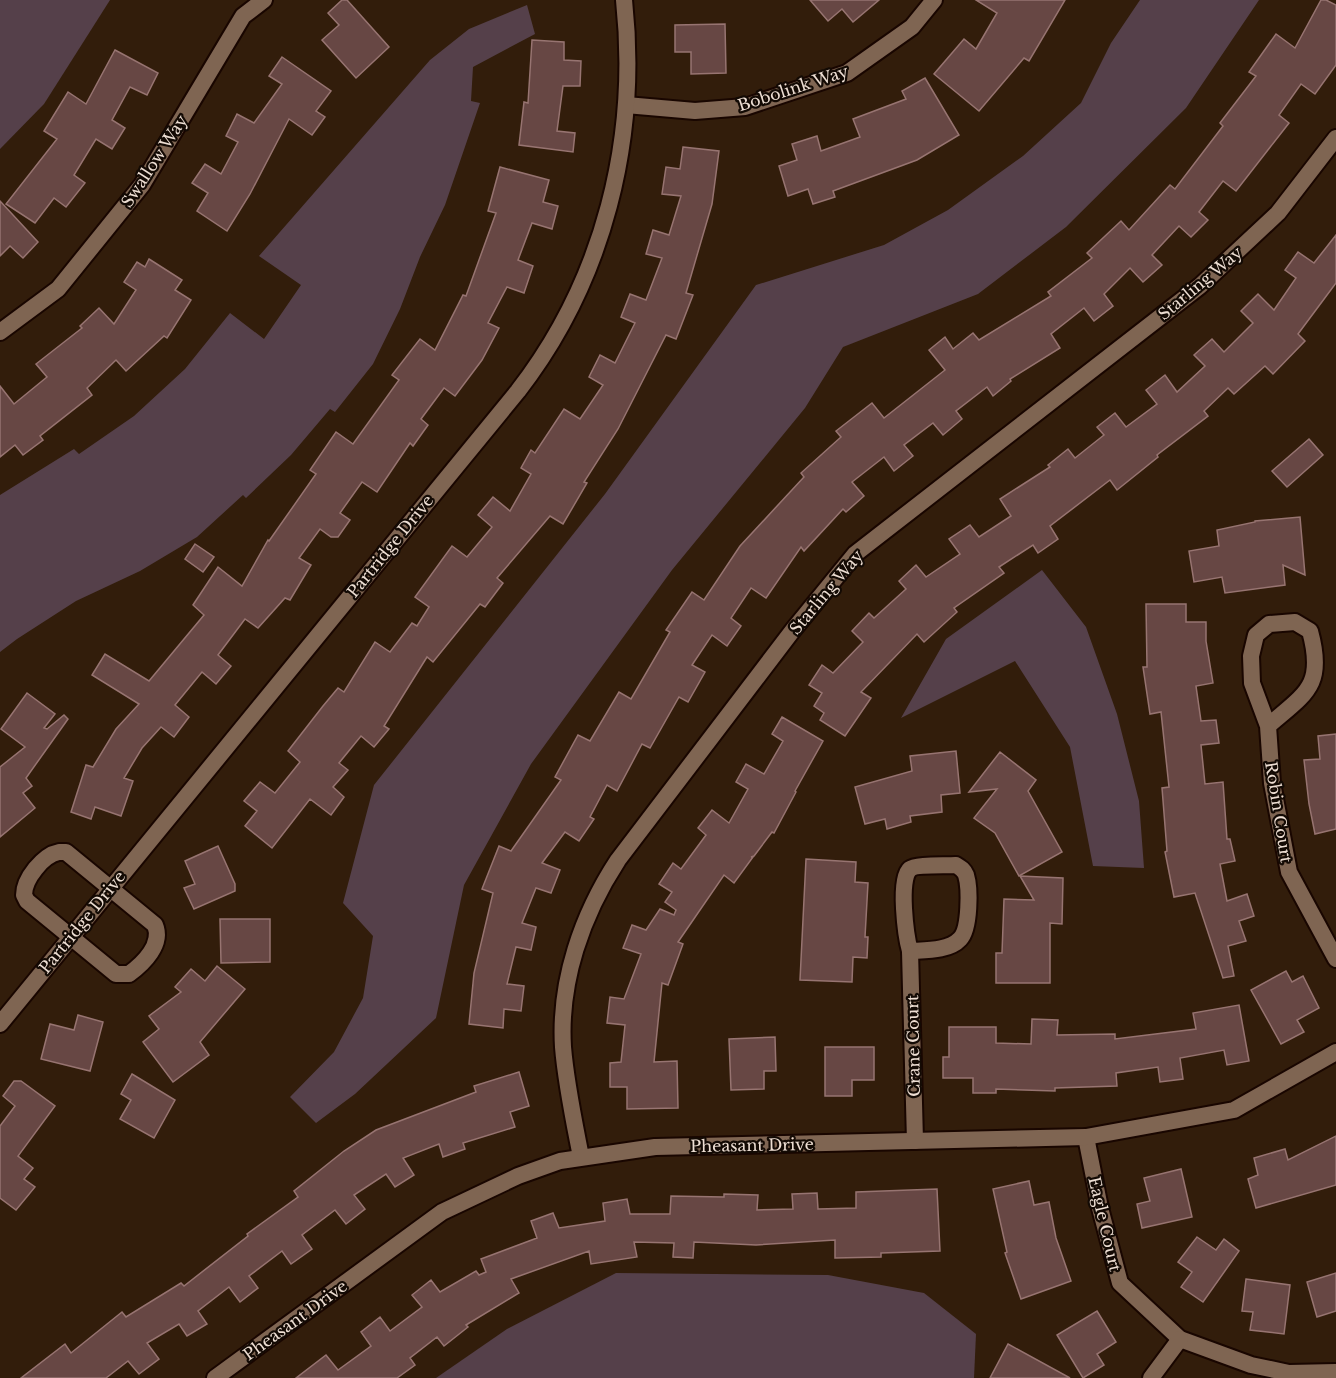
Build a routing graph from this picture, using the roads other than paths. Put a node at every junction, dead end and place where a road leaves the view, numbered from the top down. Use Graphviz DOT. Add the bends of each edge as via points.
graph roads {
  1 [pos="264,0"];
  2 [pos="624,0"];
  3 [pos="934,0"];
  4 [pos="626,105"];
  5 [pos="1336,138"];
  6 [pos="0,332"];
  7 [pos="1268,726"];
  8 [pos="111,888"];
  9 [pos="70,938"];
  10 [pos="910,951"];
  11 [pos="1336,959"];
  12 [pos="0,1024"];
  13 [pos="1336,1052"];
  14 [pos="1086,1137"];
  15 [pos="915,1141"];
  16 [pos="581,1157"];
  17 [pos="1180,1339"];
  18 [pos="1336,1372"];
  19 [pos="215,1378"];
  20 [pos="1151,1378"];
  1 -- 6 [label="street, Swallow Way" via="243,16 135,193 58,289"];
  2 -- 4 [label="street, Partridge Drive"];
  3 -- 4 [label="street, Bobolink Way" via="912,27 847,73 745,107 695,111"];
  4 -- 8 [label="street, Partridge Drive" via="615,186 605,222 581,286 551,344 510,400"];
  5 -- 16 [label="street, Starling Way" via="1278,213 1200,286 855,554 618,860 586,919 566,991 563,1046"];
  7 -- 7 [label="street, Robin Court" via="1305,694 1316,671 1310,631 1295,622 1269,624 1256,635 1251,656 1252,683"];
  7 -- 11 [label="street, Robin Court" via="1272,783 1289,872"];
  8 -- 9 [label="street, Partridge Drive"];
  8 -- 9 [label="street" via="66,852 46,857 27,882 24,895"];
  8 -- 9 [label="street" via="155,925 156,946 135,970 123,975 116,974"];
  9 -- 12 [label="street, Partridge Drive"];
  10 -- 10 [label="street, Crane Court" via="944,948 955,944 964,934 967,883 961,868 913,867 906,873 905,929"];
  10 -- 15 [label="street, Crane Court"];
  13 -- 14 [label="street, Pheasant Drive" via="1234,1110"];
  14 -- 15 [label="street, Pheasant Drive"];
  14 -- 17 [label="street, Eagle Court" via="1120,1283"];
  15 -- 16 [label="street, Pheasant Drive" via="655,1147"];
  16 -- 19 [label="street, Pheasant Drive" via="539,1167 442,1212"];
  17 -- 18 [label="street, Eagle Court" via="1251,1365 1289,1373"];
  17 -- 20 [label="street"];
}
